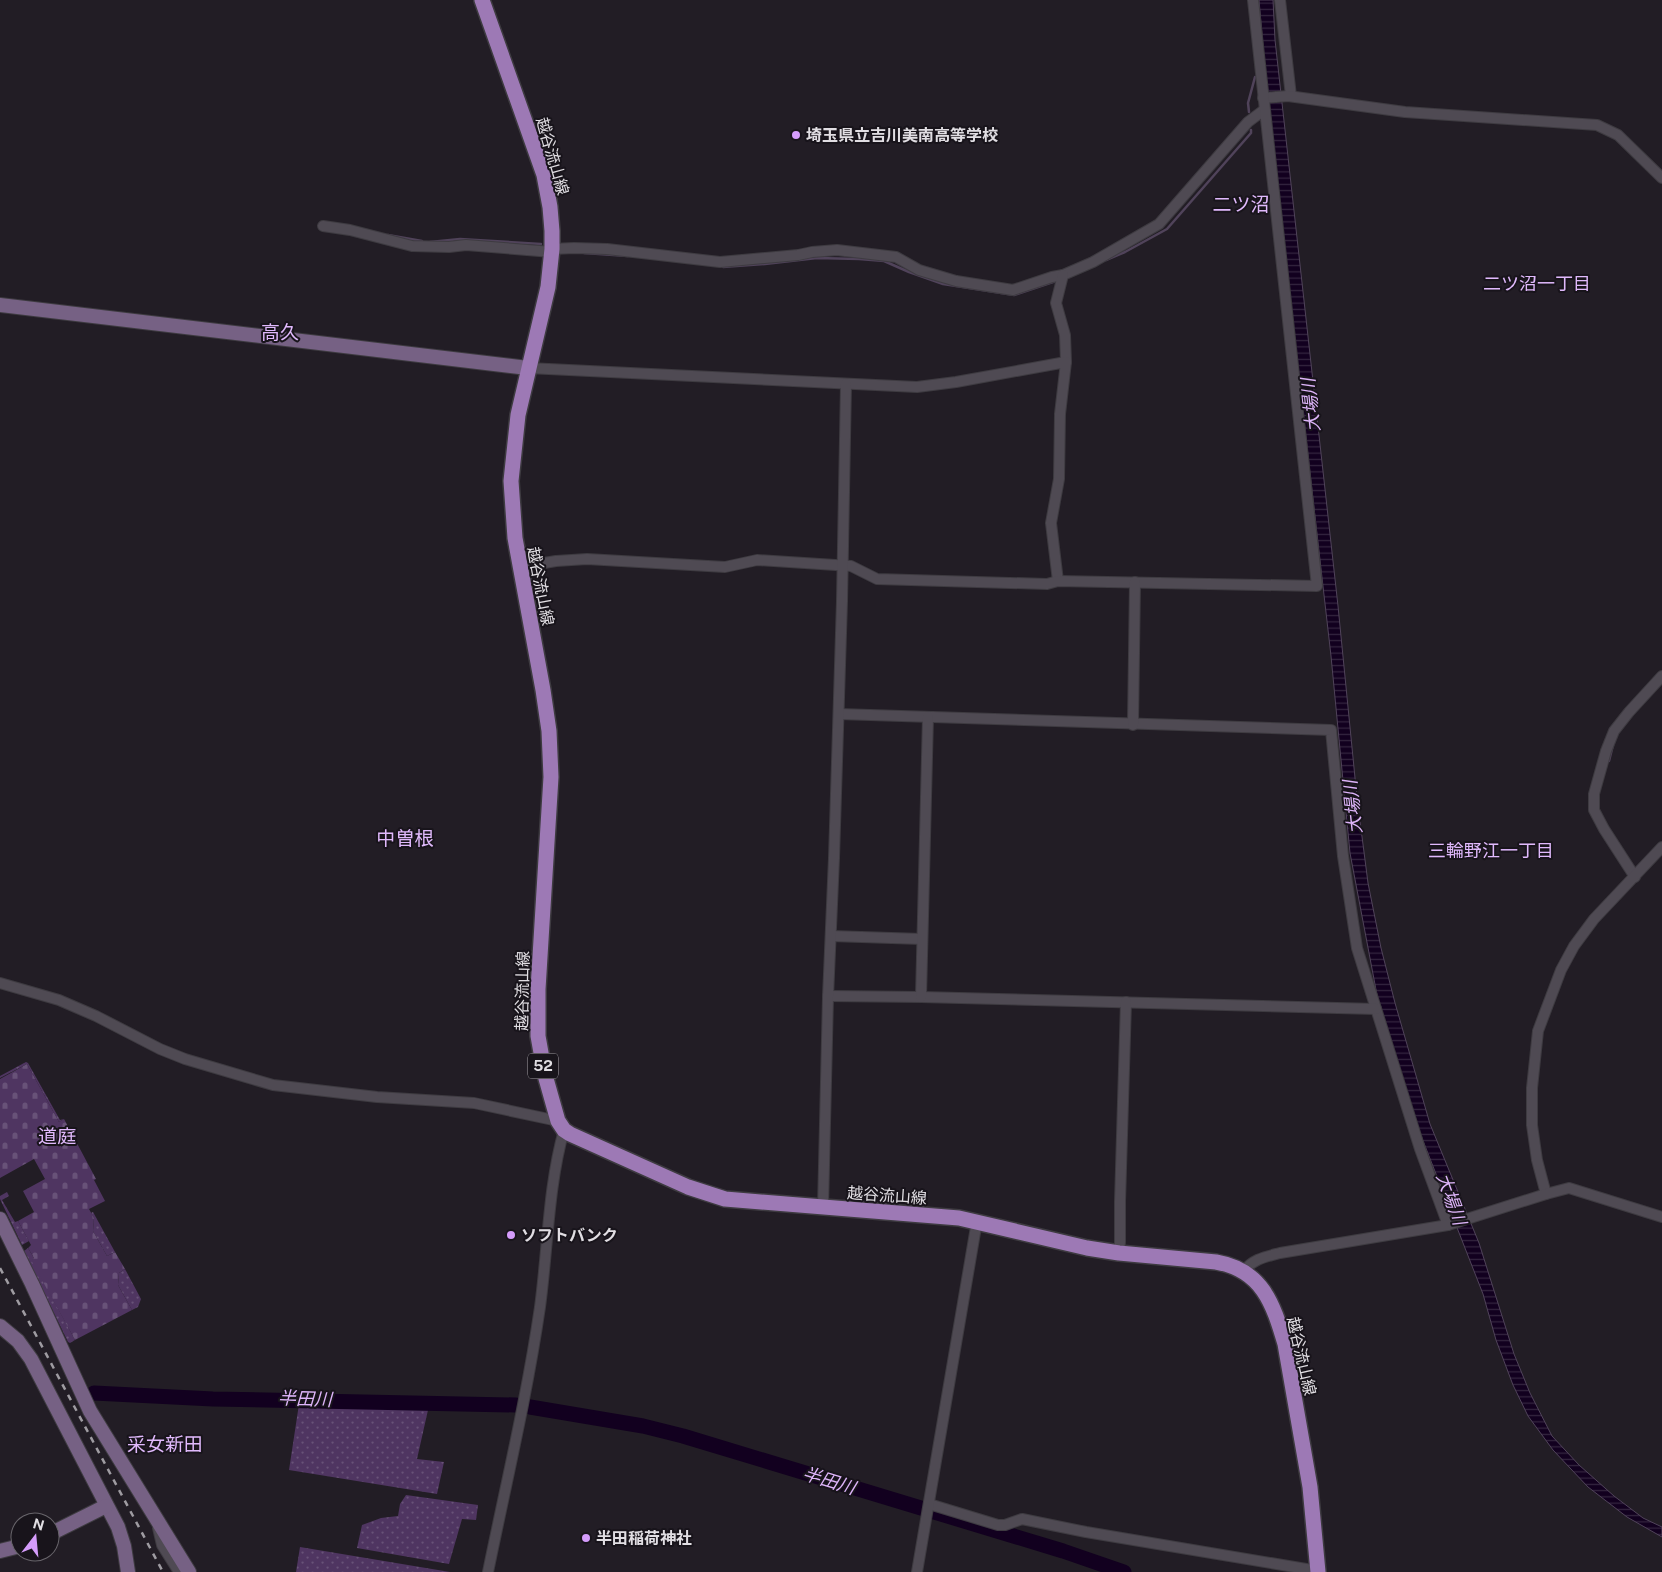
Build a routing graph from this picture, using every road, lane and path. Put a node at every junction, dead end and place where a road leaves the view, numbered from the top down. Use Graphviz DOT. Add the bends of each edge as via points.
graph roads {
  1 [pos="482,0"];
  2 [pos="1253,0"];
  3 [pos="1280,0"];
  4 [pos="1289,96"];
  5 [pos="1265,98"];
  6 [pos="1264,110"];
  7 [pos="1662,178"];
  8 [pos="323,226"];
  9 [pos="552,251"];
  10 [pos="1062,279"];
  11 [pos="0,305"];
  12 [pos="1066,362"];
  13 [pos="528,368"];
  14 [pos="846,384"];
  15 [pos="842,565"];
  16 [pos="520,567"];
  17 [pos="1058,581"];
  18 [pos="1135,582"];
  19 [pos="1662,676"];
  20 [pos="839,714"];
  21 [pos="928,716"];
  22 [pos="1133,725"];
  23 [pos="1662,847"];
  24 [pos="1635,877"];
  25 [pos="830,936"];
  26 [pos="922,940"];
  27 [pos="0,983"];
  28 [pos="828,996"];
  29 [pos="921,997"];
  30 [pos="1126,1002"];
  31 [pos="1376,1009"];
  32 [pos="561,1125"];
  33 [pos="1546,1194"];
  34 [pos="823,1208"];
  35 [pos="1662,1217"];
  36 [pos="0,1219"];
  37 [pos="977,1221"];
  38 [pos="1450,1224"];
  39 [pos="1119,1253"];
  40 [pos="1244,1271"];
  41 [pos="0,1326"];
  42 [pos="106,1506"];
  43 [pos="928,1508"];
  44 [pos="156,1517"];
  45 [pos="60,1529"];
  46 [pos="1318,1571"];
  47 [pos="128,1572"];
  48 [pos="179,1572"];
  49 [pos="189,1572"];
  50 [pos="488,1572"];
  51 [pos="917,1572"];
  1 -- 9 [label="main road, 越谷流山線 / 52" via="544,175 550,207"];
  2 -- 5 [label="street"];
  3 -- 4 [label="street"];
  4 -- 5 [label="street"];
  4 -- 7 [label="street" via="1405,112 1597,125 1618,136"];
  5 -- 6 [label="street"];
  6 -- 10 [label="street" via="1248,122 1160,224"];
  6 -- 18 [label="street" via="1317,586"];
  8 -- 9 [label="street" via="412,246 466,245"];
  9 -- 10 [label="street" via="607,249 720,262 837,250 896,257 919,270 956,281 1013,290 1052,277"];
  9 -- 13 [label="main road, 越谷流山線 / 52" via="545,303"];
  10 -- 12 [label="street" via="1056,303 1065,335"];
  11 -- 13 [label="street"];
  12 -- 14 [label="street" via="917,387"];
  12 -- 17 [label="street" via="1060,414 1059,478 1051,523"];
  13 -- 14 [label="street"];
  13 -- 16 [label="main road, 越谷流山線 / 52" via="518,415 512,480"];
  14 -- 15 [label="street"];
  15 -- 16 [label="street" via="757,560 726,568 587,559"];
  15 -- 17 [label="street" via="878,579 1047,584"];
  15 -- 20 [label="street"];
  16 -- 32 [label="main road, 越谷流山線 / 52" via="549,731 551,777 537,1024 545,1075"];
  17 -- 18 [label="street"];
  18 -- 22 [label="street"];
  19 -- 24 [label="street" via="1614,731 1594,794 1594,810"];
  20 -- 21 [label="street"];
  20 -- 25 [label="street"];
  21 -- 22 [label="street"];
  21 -- 26 [label="street"];
  22 -- 31 [label="street" via="1331,730 1343,856 1357,948"];
  23 -- 24 [label="street"];
  24 -- 33 [label="street" via="1594,919 1574,946 1560,970 1538,1030 1532,1125"];
  25 -- 26 [label="street"];
  25 -- 28 [label="street"];
  26 -- 29 [label="street"];
  27 -- 32 [label="street" via="60,1000 185,1059 273,1085 394,1099 474,1103"];
  28 -- 29 [label="street"];
  28 -- 34 [label="street"];
  29 -- 30 [label="street"];
  30 -- 31 [label="street"];
  30 -- 39 [label="street"];
  31 -- 38 [label="street" via="1420,1149"];
  32 -- 34 [label="main road, 越谷流山線" via="570,1134 711,1196"];
  32 -- 50 [label="street" via="540,1306"];
  33 -- 35 [label="street" via="1569,1188"];
  33 -- 38 [label="street"];
  34 -- 37 [label="main road, 越谷流山線"];
  36 -- 44 [label="street" via="90,1411"];
  37 -- 39 [label="main road, 越谷流山線"];
  37 -- 43 [label="street"];
  38 -- 40 [label="street" via="1280,1253 1259,1258"];
  39 -- 40 [label="main road, 越谷流山線" via="1216,1262"];
  40 -- 46 [label="main road, 越谷流山線" via="1255,1280 1266,1297 1287,1351 1310,1487"];
  41 -- 42 [label="street" via="18,1341 31,1359"];
  42 -- 45 [label="street"];
  42 -- 47 [label="street" via="121,1535"];
  43 -- 46 [label="street" via="998,1524 1022,1519"];
  43 -- 51 [label="street"];
  44 -- 48 [label="street" via="162,1545"];
  44 -- 49 [label="street"];
}
